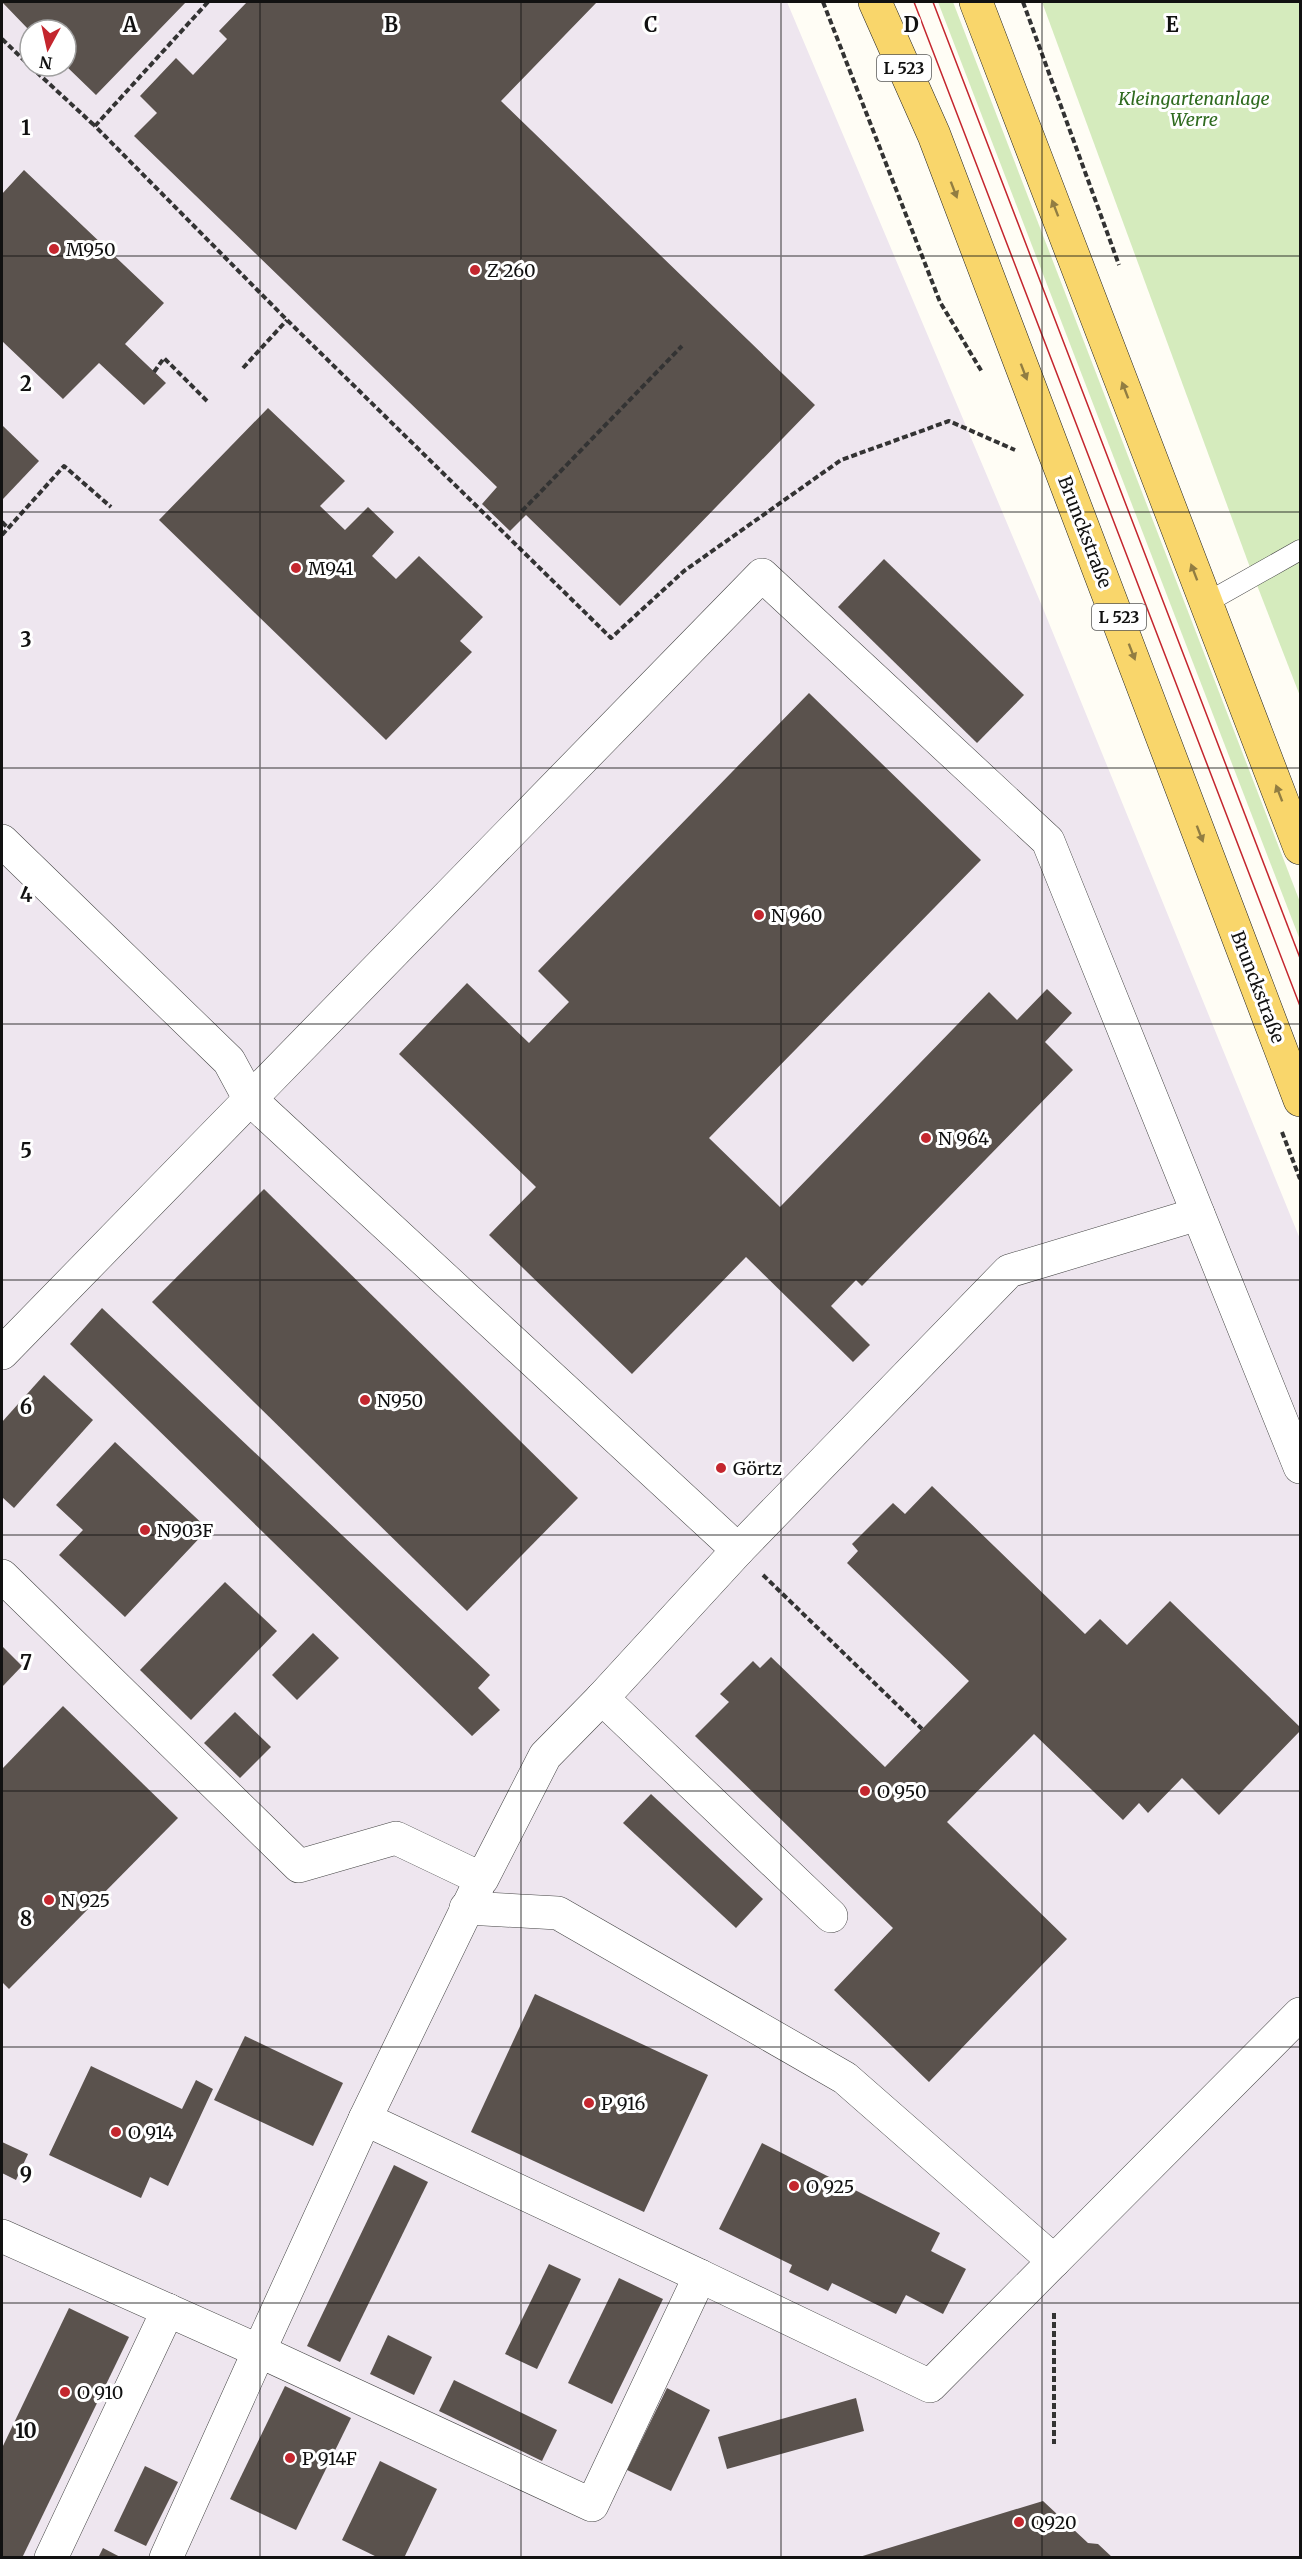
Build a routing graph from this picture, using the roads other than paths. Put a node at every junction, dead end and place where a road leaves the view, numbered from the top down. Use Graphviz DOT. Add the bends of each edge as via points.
graph roads {
  1 [pos="875,2"];
  2 [pos="976,2"];
  3 [pos="1300,550"];
  4 [pos="1206,603"];
  5 [pos="2,841"];
  6 [pos="1300,848"];
  7 [pos="249,1098"];
  8 [pos="1300,1101"];
  9 [pos="1198,1214"];
  10 [pos="2,1353"];
  11 [pos="1300,1467"];
  12 [pos="738,1550"];
  13 [pos="2,1576"];
  14 [pos="602,1698"];
  15 [pos="482,1879"];
  16 [pos="466,1908"];
  17 [pos="831,1916"];
  18 [pos="1300,2014"];
  19 [pos="365,2119"];
  20 [pos="2,2236"];
  21 [pos="1054,2261"];
  22 [pos="700,2276"];
  23 [pos="168,2310"];
  24 [pos="259,2351"];
  25 [pos="51,2558"];
  26 [pos="166,2558"];
  1 -- 8 [label="main road, Brunckstraße / L 523, one-way" via="938,146"];
  4 -- 2 [label="main road, one-way"];
  3 -- 4 [label="lane"];
  6 -- 4 [label="main road, one-way"];
  5 -- 7 [label="street" via="229,1061"];
  7 -- 9 [label="street" via="762,575 1048,841"];
  7 -- 10 [label="street"];
  7 -- 12 [label="street"];
  9 -- 11 [label="street"];
  9 -- 12 [label="street" via="1009,1271"];
  12 -- 14 [label="street"];
  13 -- 15 [label="street" via="300,1866 396,1838"];
  14 -- 15 [label="street" via="545,1756"];
  14 -- 17 [label="street"];
  15 -- 16 [label="street"];
  16 -- 19 [label="street"];
  16 -- 21 [label="street" via="558,1913 845,2078"];
  18 -- 21 [label="street"];
  19 -- 22 [label="street"];
  19 -- 24 [label="street"];
  20 -- 23 [label="street"];
  21 -- 22 [label="street" via="930,2386"];
  22 -- 24 [label="street" via="592,2505"];
  23 -- 24 [label="street"];
  23 -- 25 [label="street"];
  24 -- 26 [label="street"];
}
